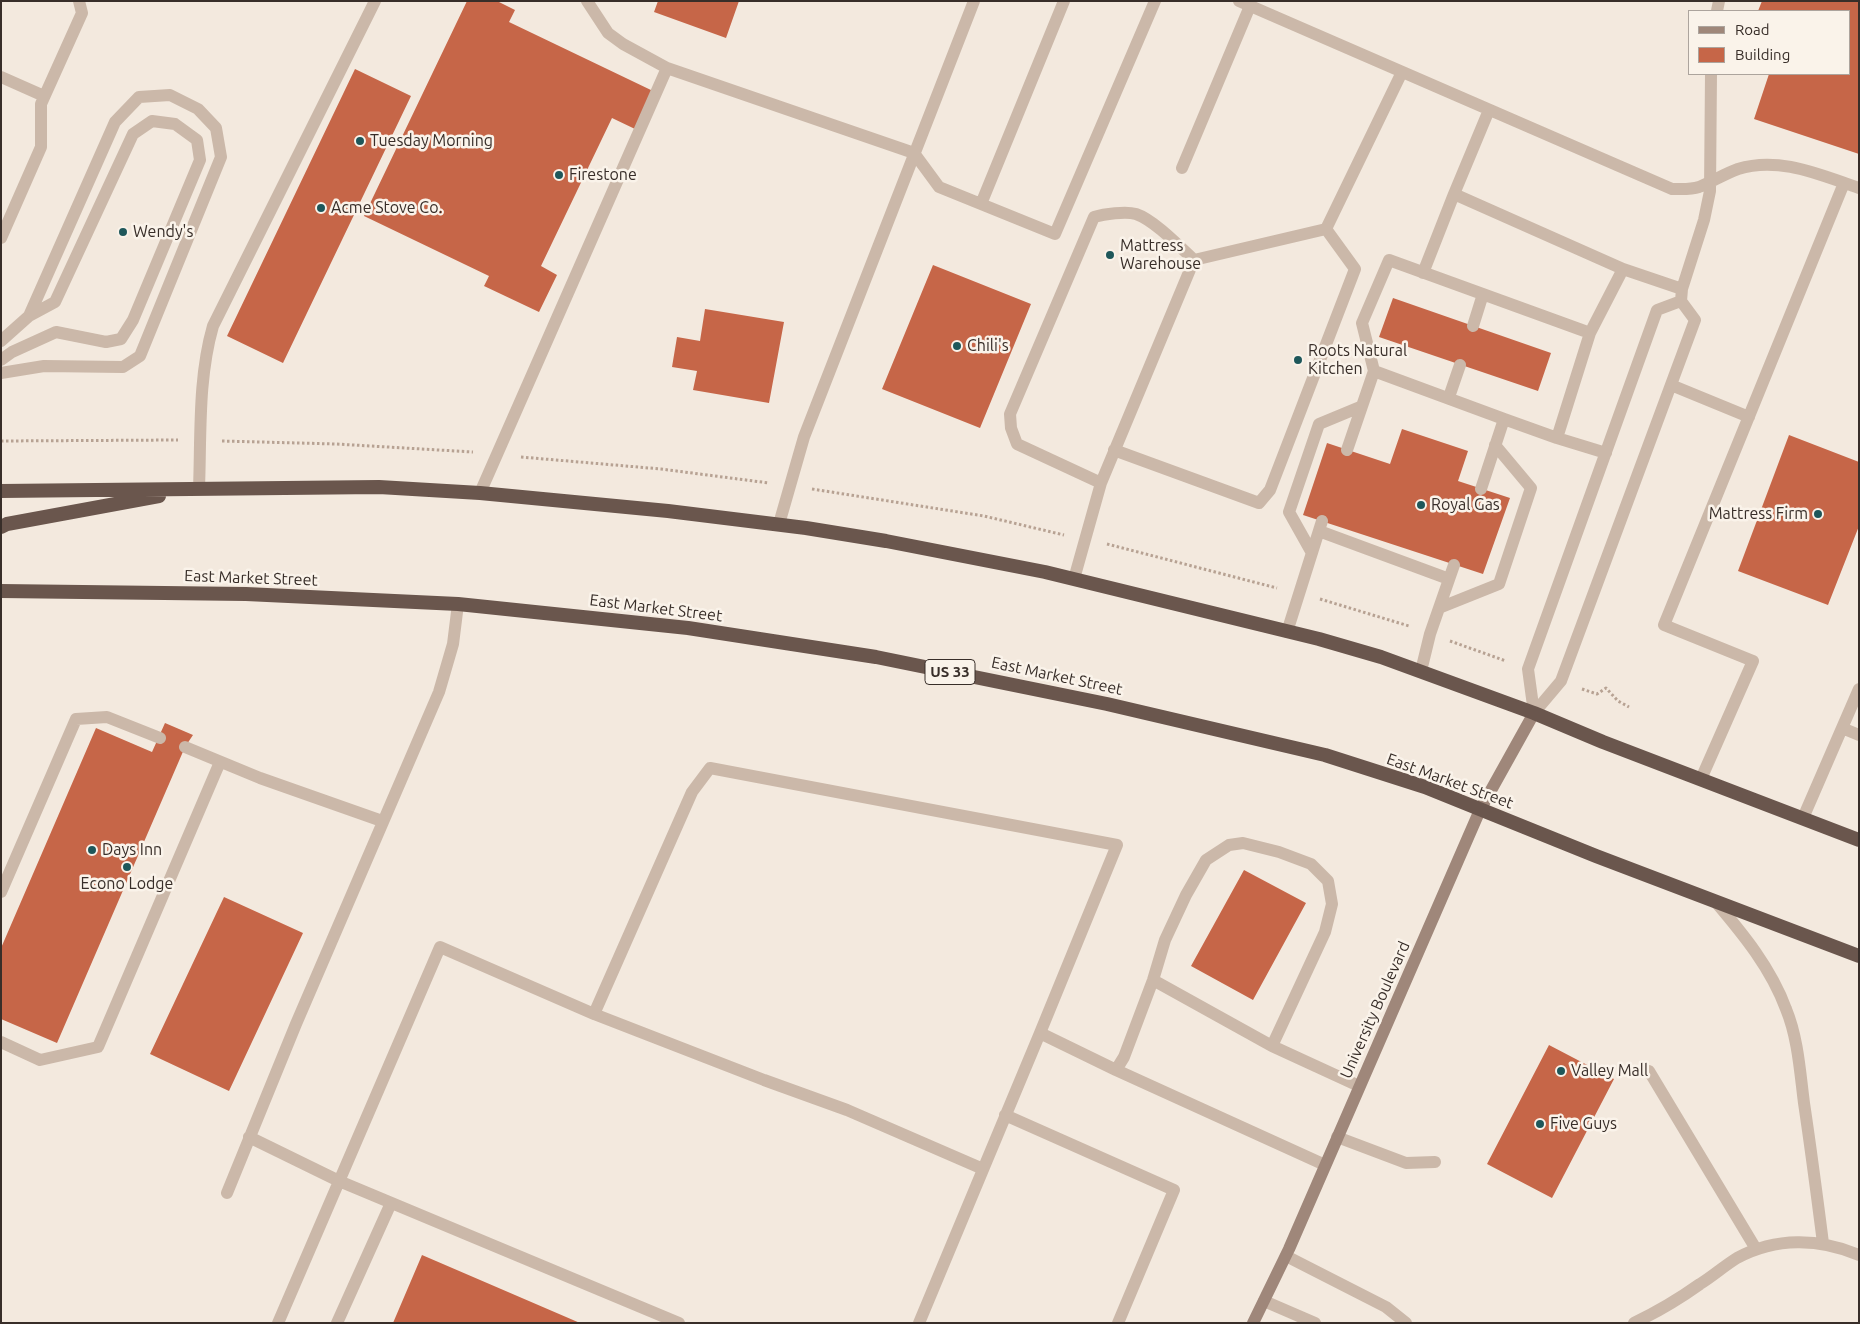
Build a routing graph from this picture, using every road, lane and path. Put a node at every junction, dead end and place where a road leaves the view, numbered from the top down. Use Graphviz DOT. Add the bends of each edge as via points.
graph roads {
  1 [pos="79,1"];
  2 [pos="375,1"];
  3 [pos="587,1"];
  4 [pos="974,1"];
  5 [pos="1064,1"];
  6 [pos="1155,1"];
  7 [pos="1245,4"];
  8 [pos="667,68"];
  9 [pos="1402,72"];
  10 [pos="1711,75"];
  11 [pos="1,77"];
  12 [pos="44,96"];
  13 [pos="1489,110"];
  14 [pos="914,153"];
  15 [pos="1182,168"];
  16 [pos="1710,182"];
  17 [pos="1844,183"];
  18 [pos="1859,188"];
  19 [pos="1454,194"];
  20 [pos="981,204"];
  21 [pos="1326,229"];
  22 [pos="1,238"];
  23 [pos="1194,260"];
  24 [pos="1624,269"];
  25 [pos="1423,273"];
  26 [pos="1483,294"];
  27 [pos="1682,295"];
  28 [pos="29,316"];
  29 [pos="1472,326"];
  30 [pos="1590,333"];
  31 [pos="1,342"];
  32 [pos="1,360"];
  33 [pos="1460,365"];
  34 [pos="1374,371"];
  35 [pos="1,373"];
  36 [pos="1671,385"];
  37 [pos="1449,397"];
  38 [pos="1360,407"];
  39 [pos="1749,417"];
  40 [pos="1504,419"];
  41 [pos="1556,438"];
  42 [pos="177,440"];
  43 [pos="223,441"];
  44 [pos="1,442"];
  45 [pos="1495,446"];
  46 [pos="1114,450"];
  47 [pos="1346,450"];
  48 [pos="458,451"];
  49 [pos="1606,453"];
  50 [pos="538,458"];
  51 [pos="744,480"];
  52 [pos="1101,483"];
  53 [pos="199,489"];
  54 [pos="1481,489"];
  55 [pos="1,491"];
  56 [pos="830,492"];
  57 [pos="480,493"];
  58 [pos="779,524"];
  59 [pos="1,527"];
  60 [pos="1054,532"];
  61 [pos="1109,545"];
  62 [pos="1312,553"];
  63 [pos="1454,565"];
  64 [pos="1074,579"];
  65 [pos="1450,579"];
  66 [pos="1265,585"];
  67 [pos="1,591"];
  68 [pos="458,604"];
  69 [pos="1343,605"];
  70 [pos="1439,608"];
  71 [pos="1394,620"];
  72 [pos="1287,632"];
  73 [pos="1463,646"];
  74 [pos="1508,662"];
  75 [pos="1421,671"];
  76 [pos="1859,688"];
  77 [pos="1597,694"];
  78 [pos="1629,707"];
  79 [pos="1534,713"];
  80 [pos="1842,728"];
  81 [pos="1859,735"];
  82 [pos="160,738"];
  83 [pos="185,747"];
  84 [pos="220,762"];
  85 [pos="1701,779"];
  86 [pos="1480,810"];
  87 [pos="1803,818"];
  88 [pos="382,821"];
  89 [pos="1859,840"];
  90 [pos="1,892"];
  91 [pos="1715,901"];
  92 [pos="1859,956"];
  93 [pos="1153,980"];
  94 [pos="594,1014"];
  95 [pos="1040,1033"];
  96 [pos="1,1042"];
  97 [pos="1272,1046"];
  98 [pos="1116,1070"];
  99 [pos="1649,1070"];
  100 [pos="1359,1086"];
  101 [pos="1005,1115"];
  102 [pos="249,1137"];
  103 [pos="1337,1137"];
  104 [pos="1435,1162"];
  105 [pos="1325,1165"];
  106 [pos="983,1169"];
  107 [pos="339,1181"];
  108 [pos="227,1193"];
  109 [pos="391,1204"];
  110 [pos="1823,1243"];
  111 [pos="1756,1250"];
  112 [pos="1859,1255"];
  113 [pos="1286,1256"];
  114 [pos="1264,1301"];
  115 [pos="278,1323"];
  116 [pos="336,1323"];
  117 [pos="678,1323"];
  118 [pos="919,1323"];
  119 [pos="1118,1323"];
  120 [pos="1253,1323"];
  121 [pos="1315,1323"];
  122 [pos="1406,1323"];
  123 [pos="1634,1323"];
  1 -- 12 [label="lane" via="82,13"];
  2 -- 53 [label="lane" via="213,326 207,346 203,386"];
  3 -- 8 [label="lane" via="608,33"];
  4 -- 14 [label="lane"];
  5 -- 20 [label="lane"];
  6 -- 20 [label="lane" via="1055,234"];
  7 -- 9 [label="lane"];
  7 -- 15 [label="lane"];
  8 -- 14 [label="lane"];
  8 -- 57 [label="lane"];
  9 -- 13 [label="lane"];
  9 -- 21 [label="lane"];
  10 -- 16 [label="lane"];
  11 -- 12 [label="lane"];
  12 -- 22 [label="lane" via="40,104 40,147"];
  13 -- 16 [label="lane" via="1672,189 1698,188"];
  13 -- 19 [label="lane"];
  14 -- 20 [label="lane" via="939,187"];
  14 -- 58 [label="lane" via="804,437"];
  16 -- 17 [label="lane" via="1737,169 1771,165 1794,167"];
  16 -- 27 [label="lane" via="1704,220"];
  17 -- 18 [label="lane"];
  17 -- 39 [label="lane"];
  19 -- 24 [label="lane"];
  19 -- 25 [label="lane"];
  21 -- 23 [label="lane"];
  21 -- 46 [label="lane" via="1356,269 1270,490 1259,503"];
  23 -- 46 [label="lane"];
  23 -- 52 [label="lane" via="1154,225 1136,214 1094,217 1010,414 1017,444"];
  24 -- 27 [label="lane"];
  24 -- 30 [label="lane"];
  25 -- 26 [label="lane"];
  25 -- 34 [label="lane" via="1388,260 1362,323"];
  26 -- 29 [label="lane"];
  26 -- 30 [label="lane"];
  27 -- 36 [label="lane" via="1695,320"];
  27 -- 49 [label="lane" via="1657,310"];
  28 -- 31 [label="lane"];
  28 -- 32 [label="lane" via="55,302 133,134 152,121 175,124 197,140 200,160 133,320 121,339 106,342 56,332"];
  28 -- 35 [label="lane" via="115,122 139,97 170,96 198,110 216,128 221,157 140,356 123,367 44,366"];
  30 -- 41 [label="lane"];
  33 -- 37 [label="lane"];
  34 -- 37 [label="lane"];
  34 -- 38 [label="lane"];
  36 -- 39 [label="lane"];
  36 -- 79 [label="lane" via="1561,681"];
  37 -- 40 [label="lane"];
  38 -- 47 [label="lane"];
  38 -- 62 [label="lane" via="1319,424 1289,512"];
  39 -- 85 [label="lane" via="1664,625 1753,661"];
  40 -- 41 [label="lane"];
  40 -- 45 [label="lane"];
  41 -- 49 [label="lane"];
  42 -- 44 [label="path"];
  43 -- 48 [label="path"];
  45 -- 54 [label="lane"];
  45 -- 70 [label="lane" via="1531,488 1499,584"];
  46 -- 52 [label="lane"];
  49 -- 79 [label="lane" via="1528,669"];
  50 -- 51 [label="path"];
  52 -- 64 [label="lane"];
  53 -- 55 [label="highway"];
  53 -- 57 [label="highway" via="379,487"];
  53 -- 59 [label="highway"];
  56 -- 60 [label="path" via="984,516"];
  57 -- 58 [label="highway"];
  58 -- 64 [label="highway" via="886,541"];
  61 -- 66 [label="path"];
  62 -- 65 [label="lane" via="1320,526"];
  62 -- 72 [label="lane"];
  63 -- 65 [label="lane"];
  64 -- 72 [label="highway"];
  65 -- 70 [label="lane"];
  67 -- 68 [label="highway, East Market Street / US 33" via="246,594"];
  68 -- 86 [label="highway, East Market Street / US 33" via="688,628 876,657 1107,704 1325,755 1425,787"];
  68 -- 88 [label="lane" via="453,644 439,692"];
  69 -- 71 [label="path"];
  70 -- 75 [label="lane"];
  72 -- 75 [label="highway"];
  73 -- 74 [label="path"];
  75 -- 79 [label="highway"];
  76 -- 80 [label="lane"];
  77 -- 78 [label="path" via="1606,688"];
  79 -- 85 [label="highway"];
  79 -- 86 [label="main road, University Boulevard"];
  80 -- 81 [label="lane"];
  80 -- 87 [label="lane"];
  82 -- 90 [label="lane" via="107,717 76,719"];
  83 -- 84 [label="lane"];
  84 -- 88 [label="lane"];
  84 -- 96 [label="lane" via="98,1047 40,1060"];
  85 -- 87 [label="highway"];
  86 -- 91 [label="highway, East Market Street / US 33"];
  86 -- 100 [label="main road, University Boulevard"];
  87 -- 89 [label="highway"];
  88 -- 102 [label="lane"];
  91 -- 92 [label="highway, East Market Street / US 33"];
  91 -- 110 [label="lane" via="1762,961 1787,1011 1800,1069"];
  93 -- 97 [label="lane"];
  93 -- 97 [label="lane" via="1165,940 1206,860 1229,845 1243,843 1311,864 1328,881 1332,904 1326,932"];
  93 -- 98 [label="lane"];
  94 -- 95 [label="lane" via="692,792 710,768 1116,845"];
  94 -- 106 [label="lane" via="847,1110"];
  94 -- 107 [label="lane" via="440,947"];
  95 -- 98 [label="lane"];
  95 -- 101 [label="lane"];
  97 -- 100 [label="lane"];
  98 -- 105 [label="lane"];
  99 -- 111 [label="lane"];
  100 -- 103 [label="main road, University Boulevard"];
  101 -- 106 [label="lane"];
  101 -- 119 [label="lane" via="1174,1190"];
  102 -- 107 [label="lane"];
  102 -- 108 [label="lane"];
  103 -- 104 [label="lane" via="1406,1163"];
  103 -- 105 [label="main road, University Boulevard"];
  105 -- 113 [label="main road, University Boulevard"];
  106 -- 118 [label="lane"];
  107 -- 109 [label="lane"];
  107 -- 115 [label="lane"];
  109 -- 116 [label="lane"];
  109 -- 117 [label="lane"];
  110 -- 111 [label="lane" via="1782,1243"];
  110 -- 112 [label="lane"];
  111 -- 123 [label="lane"];
  113 -- 114 [label="main road, University Boulevard"];
  113 -- 122 [label="lane" via="1386,1307"];
  114 -- 120 [label="main road, University Boulevard"];
  114 -- 121 [label="lane"];
}
